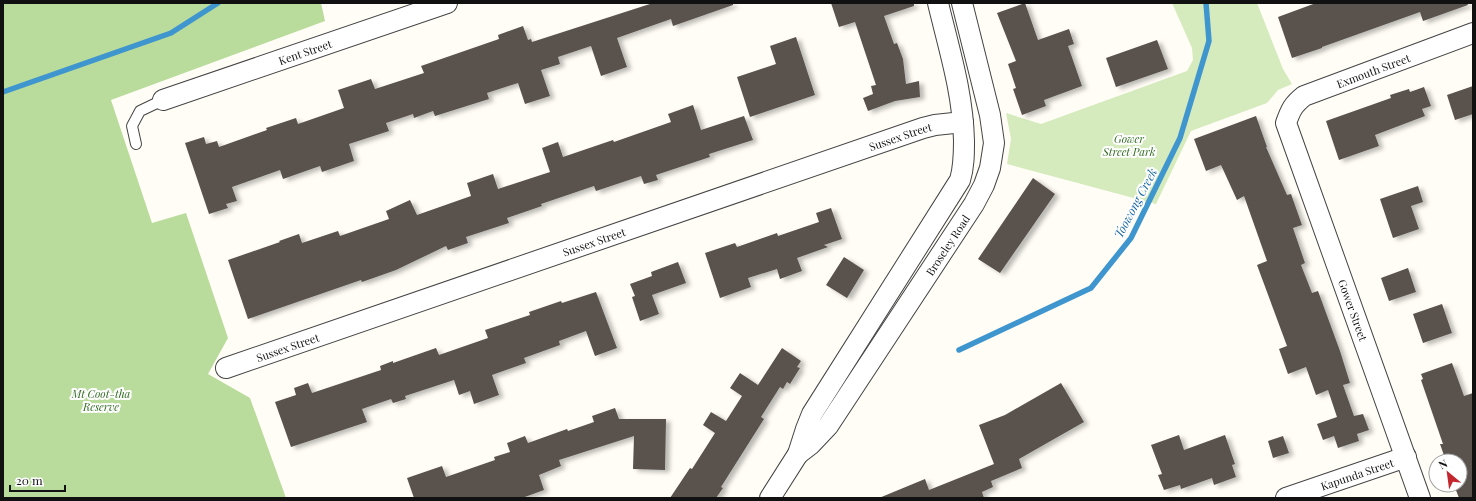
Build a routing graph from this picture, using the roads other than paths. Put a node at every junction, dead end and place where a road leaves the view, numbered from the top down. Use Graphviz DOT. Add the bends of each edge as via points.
graph roads {
  1 [pos="447,3"];
  2 [pos="938,3"];
  3 [pos="962,3"];
  4 [pos="1473,33"];
  5 [pos="163,100"];
  6 [pos="963,122"];
  7 [pos="1286,122"];
  8 [pos="136,144"];
  9 [pos="226,368"];
  10 [pos="798,454"];
  11 [pos="1406,457"];
  12 [pos="770,498"];
  13 [pos="1286,498"];
  14 [pos="1420,498"];
  1 -- 5 [label="street, Kent Street"];
  2 -- 6 [label="street, Broseley Road" via="959,89"];
  3 -- 10 [label="street, Broseley Road" via="992,129 993,154 987,177 974,204 828,426"];
  4 -- 7 [label="street, Exmouth Street" via="1304,96 1294,104"];
  5 -- 8 [label="lane" via="140,111 132,126"];
  6 -- 9 [label="street, Sussex Street" via="923,128"];
  6 -- 10 [label="street, Broseley Road" via="964,160 960,180 812,414"];
  7 -- 11 [label="street, Gower Street"];
  10 -- 12 [label="street, Broseley Road"];
  11 -- 13 [label="street, Kapunda Street"];
  11 -- 14 [label="street, Gower Street"];
}
